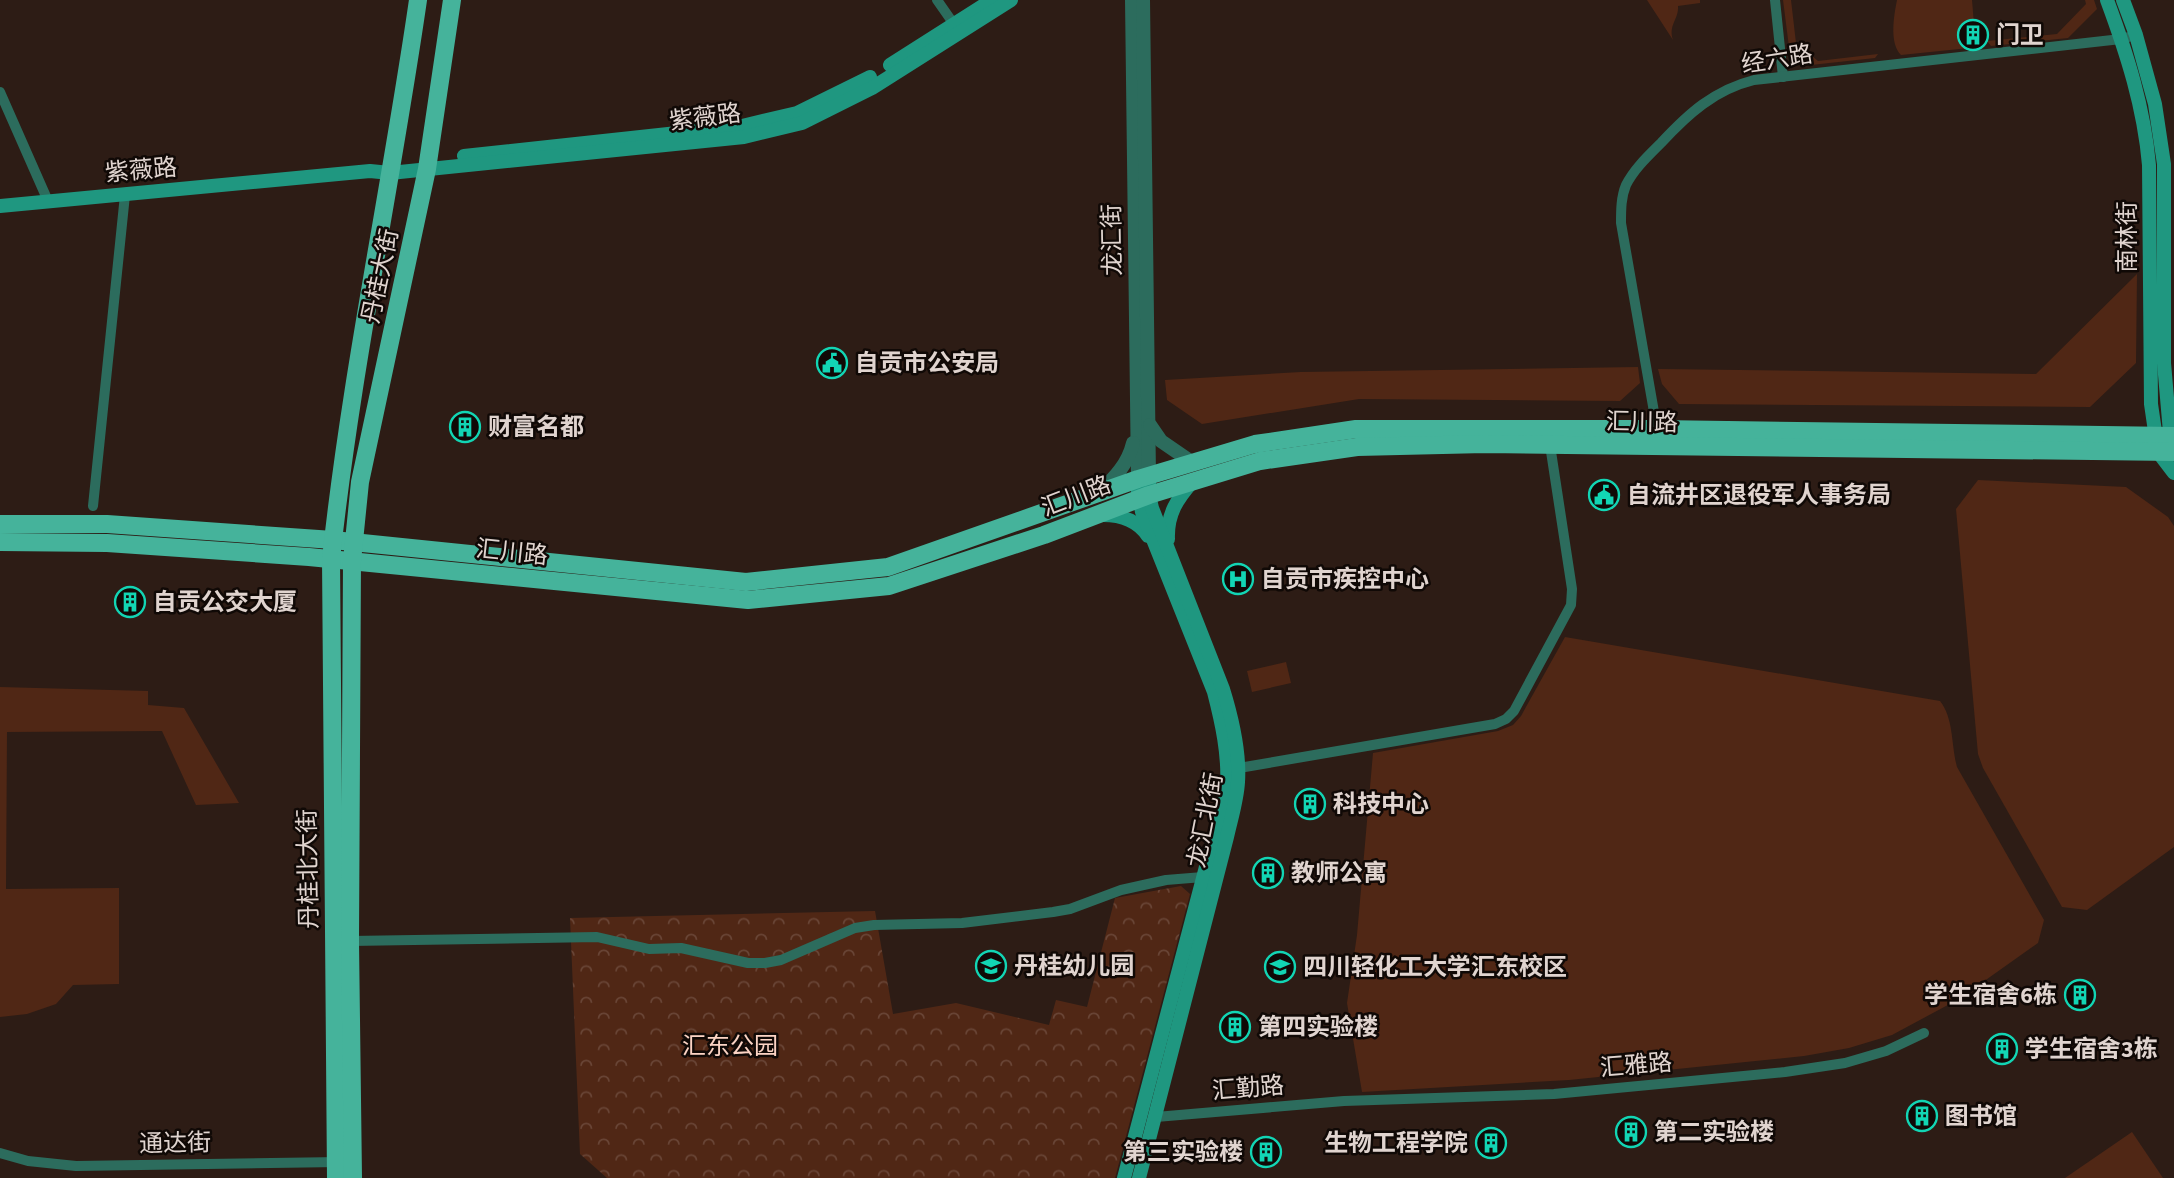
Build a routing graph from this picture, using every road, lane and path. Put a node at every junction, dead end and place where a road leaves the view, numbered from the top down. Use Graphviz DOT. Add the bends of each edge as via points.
graph roads {
  1 [pos="418,0"];
  2 [pos="452,0"];
  3 [pos="937,0"];
  4 [pos="992,0"];
  5 [pos="1011,0"];
  6 [pos="1132,0"];
  7 [pos="1143,0"];
  8 [pos="1775,0"];
  9 [pos="2107,0"];
  10 [pos="2123,0"];
  11 [pos="957,29"];
  12 [pos="2129,37"];
  13 [pos="1783,77"];
  14 [pos="0,92"];
  15 [pos="428,164"];
  16 [pos="392,168"];
  17 [pos="125,195"];
  18 [pos="48,201"];
  19 [pos="0,206"];
  20 [pos="1143,426"];
  21 [pos="1657,429"];
  22 [pos="1550,446"];
  23 [pos="2168,447"];
  24 [pos="1193,463"];
  25 [pos="2174,473"];
  26 [pos="1144,478"];
  27 [pos="1194,481"];
  28 [pos="1099,493"];
  29 [pos="1144,496"];
  30 [pos="93,506"];
  31 [pos="1094,516"];
  32 [pos="0,524"];
  33 [pos="333,540"];
  34 [pos="0,542"];
  35 [pos="354,542"];
  36 [pos="1163,548"];
  37 [pos="331,559"];
  38 [pos="352,561"];
  39 [pos="1239,768"];
  40 [pos="1203,877"];
  41 [pos="350,941"];
  42 [pos="1924,1033"];
  43 [pos="1344,1101"];
  44 [pos="1156,1117"];
  45 [pos="0,1153"];
  46 [pos="345,1170"];
  47 [pos="1124,1178"];
  48 [pos="1139,1178"];
  1 -- 16 [label="main road, 丹桂北大街"];
  2 -- 15 [label="main road, 丹桂大街"];
  3 -- 11 [label="street"];
  4 -- 11 [label="main road, 紫薇路"];
  5 -- 11 [label="main road, 紫薇路"];
  6 -- 20 [label="street, 龙汇街"];
  7 -- 20 [label="street, 龙汇街"];
  8 -- 13 [label="street"];
  9 -- 12 [label="main road, 南林街"];
  10 -- 12 [label="main road, 南林街"];
  11 -- 15 [label="main road, 紫薇路" via="872,88 802,123 744,137"];
  12 -- 13 [label="street, 经六路"];
  12 -- 23 [label="main road, 南林街" via="2155,104 2164,163"];
  13 -- 21 [label="street, 经六路" via="1743,83 1705,101 1651,153 1625,187 1621,223"];
  14 -- 18 [label="street"];
  15 -- 16 [label="main road, 紫薇路"];
  15 -- 35 [label="main road, 丹桂大街" via="360,482"];
  16 -- 17 [label="main road, 紫薇路"];
  16 -- 33 [label="main road, 丹桂北大街"];
  17 -- 18 [label="main road, 紫薇路"];
  17 -- 30 [label="street"];
  18 -- 19 [label="main road, 紫薇路"];
  20 -- 24 [label="street"];
  20 -- 26 [label="street, 龙汇街"];
  20 -- 28 [label="street" via="1119,473"];
  21 -- 23 [label="main road, 汇川路"];
  21 -- 24 [label="main road, 汇川路" via="1356,429 1255,444"];
  22 -- 23 [label="main road, 汇川路"];
  22 -- 27 [label="main road, 汇川路" via="1357,447 1260,461"];
  22 -- 39 [label="street" via="1572,605 1514,711 1495,723"];
  23 -- 25 [label="main road"];
  24 -- 26 [label="main road, 汇川路"];
  26 -- 28 [label="main road, 汇川路"];
  26 -- 29 [label="main road, 龙汇北街"];
  27 -- 29 [label="main road, 汇川路"];
  27 -- 36 [label="main road" via="1176,500"];
  28 -- 35 [label="main road, 汇川路" via="888,567 746,582"];
  29 -- 31 [label="main road, 汇川路"];
  29 -- 36 [label="main road, 龙汇北街"];
  31 -- 36 [label="main road" via="1125,518"];
  31 -- 38 [label="main road, 汇川路" via="889,586 748,600"];
  32 -- 33 [label="main road, 汇川路" via="107,524"];
  33 -- 35 [label="main road, 汇川路"];
  33 -- 37 [label="main road, 丹桂北大街"];
  34 -- 37 [label="main road, 汇川路" via="94,542"];
  35 -- 38 [label="main road, 丹桂大街"];
  36 -- 39 [label="main road, 龙汇北街" via="1223,688"];
  36 -- 40 [label="main road, 龙汇北街" via="1214,692 1228,769"];
  37 -- 38 [label="main road, 汇川路"];
  37 -- 46 [label="main road, 丹桂北大街"];
  38 -- 41 [label="main road, 丹桂北大街"];
  39 -- 44 [label="main road, 龙汇北街" via="1227,837"];
  40 -- 41 [label="street" via="1121,890 1053,912 962,923 855,928 765,963 681,948 649,949 597,937"];
  40 -- 47 [label="main road, 龙汇北街"];
  41 -- 46 [label="main road, 丹桂北大街"];
  42 -- 43 [label="street, 汇雅路" via="1845,1063 1785,1073 1554,1094"];
  43 -- 44 [label="street, 汇勤路"];
  44 -- 48 [label="main road, 龙汇北街"];
  45 -- 46 [label="street, 通达街" via="76,1166"];
}
